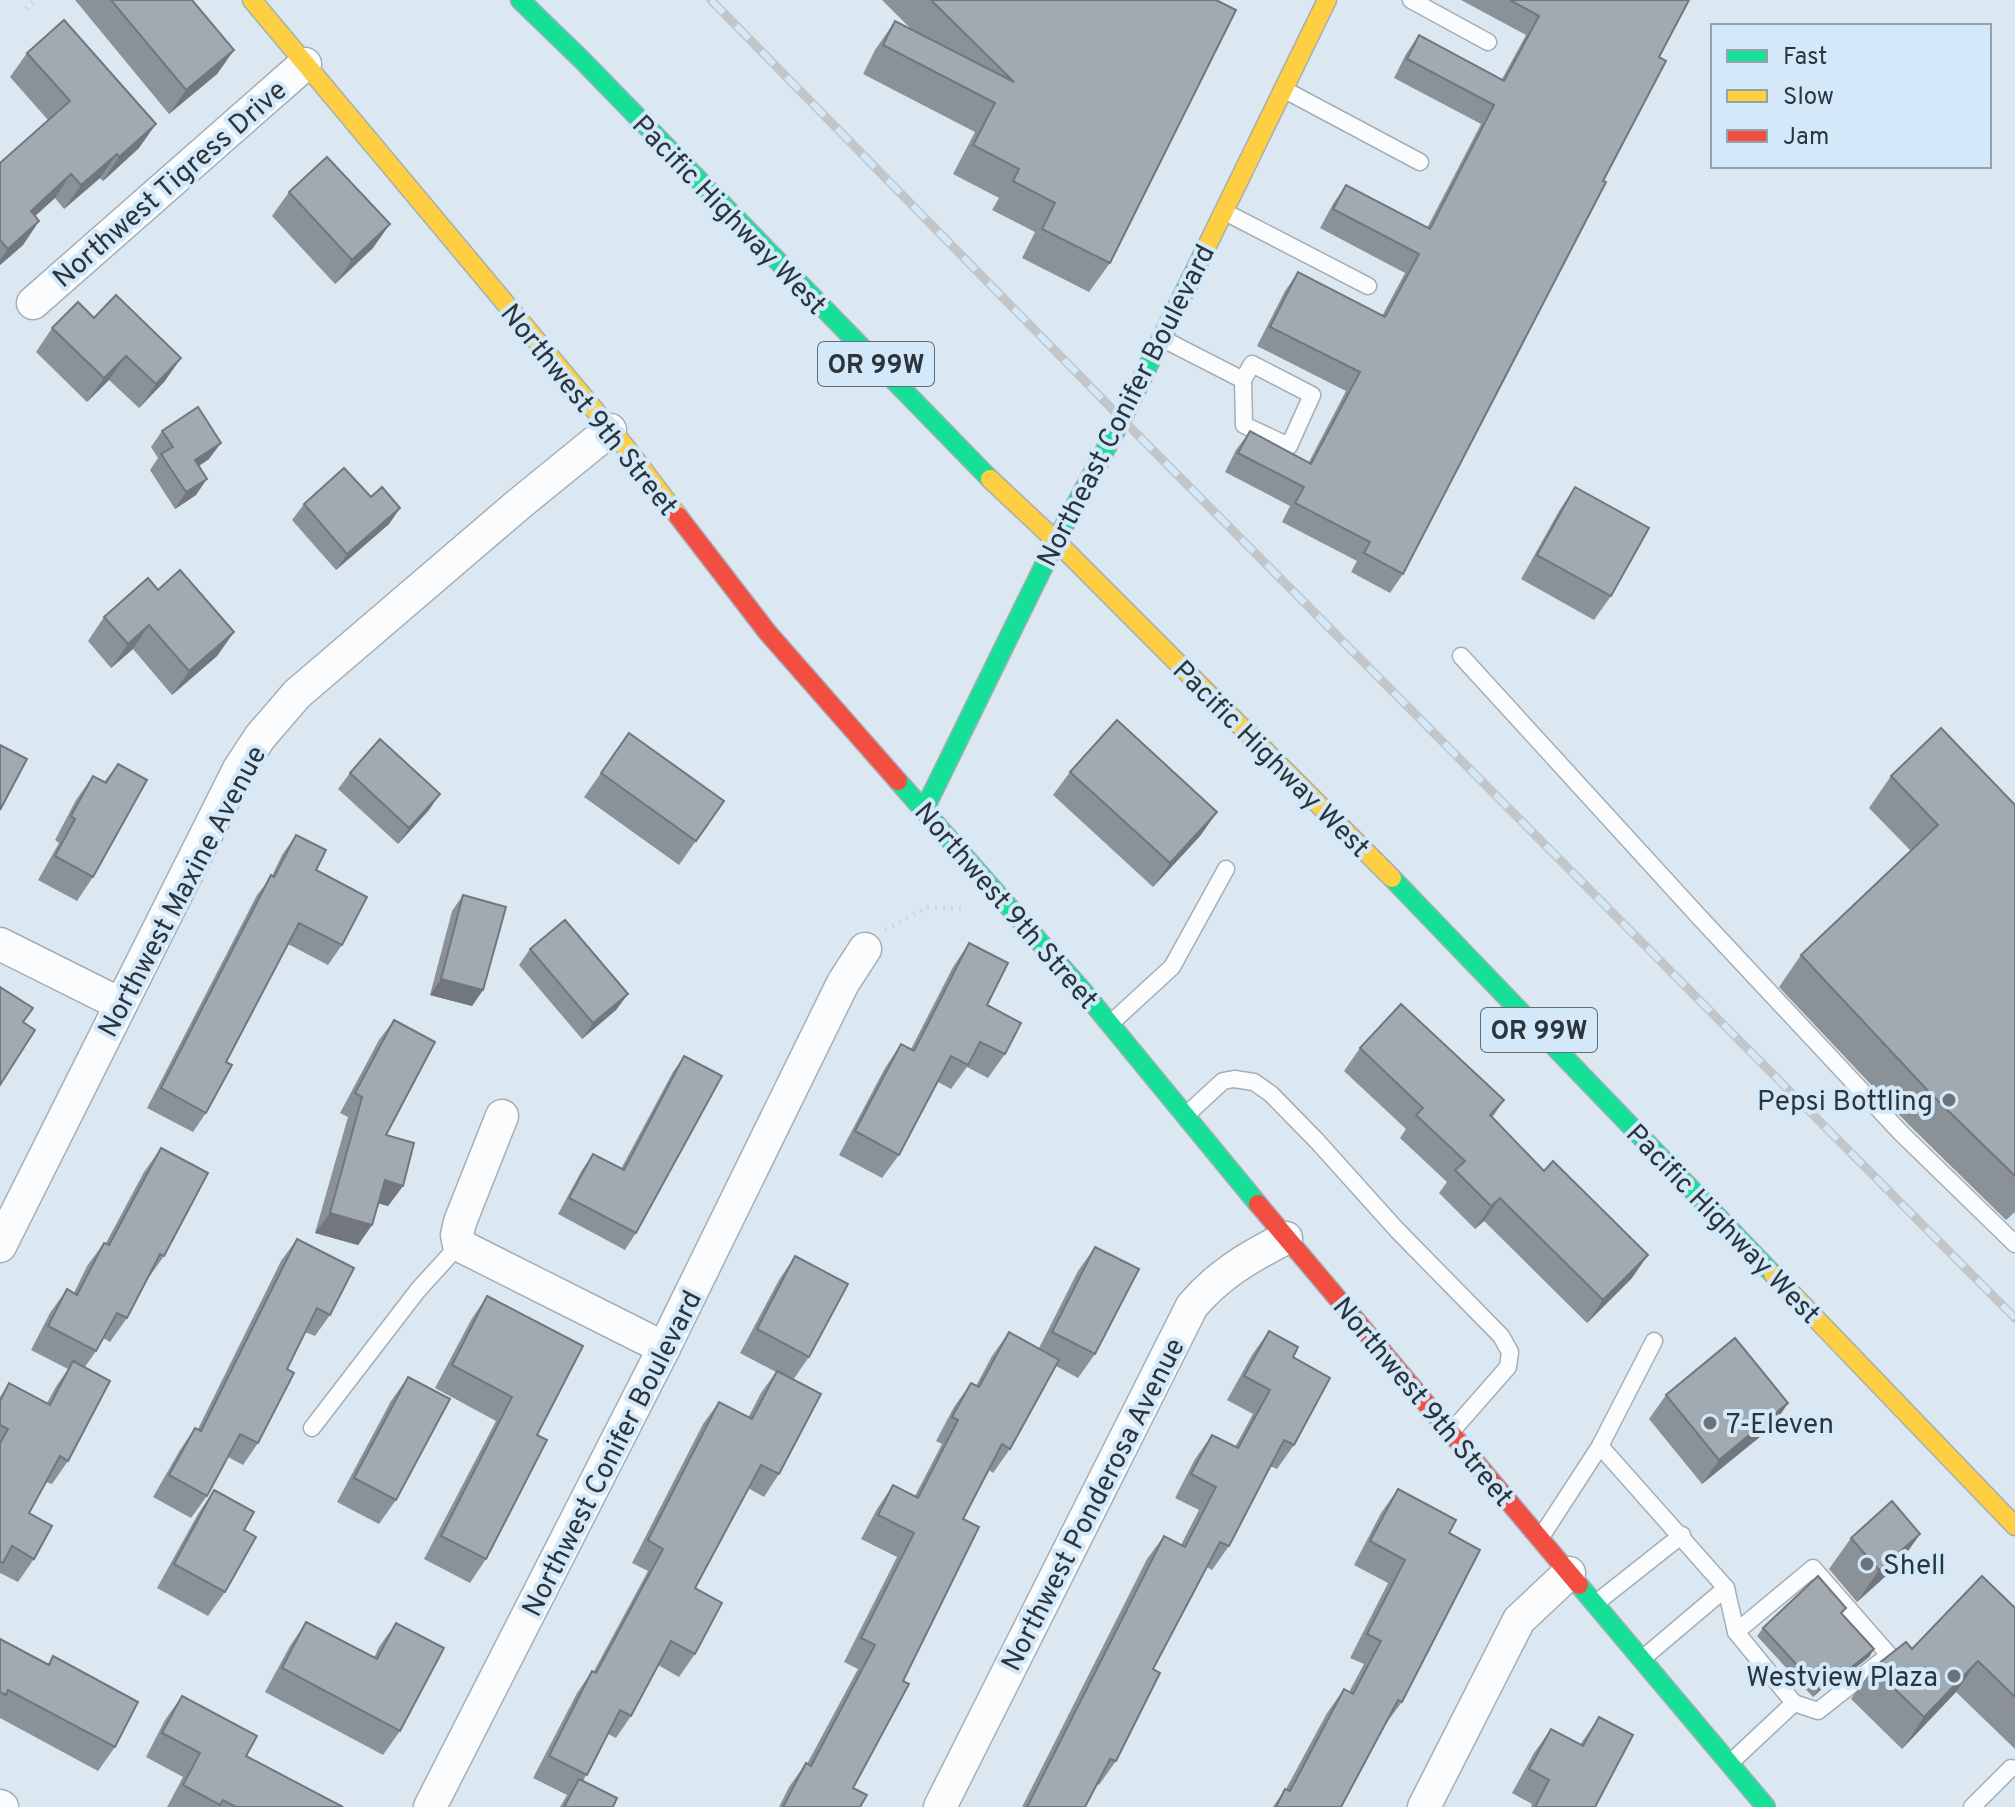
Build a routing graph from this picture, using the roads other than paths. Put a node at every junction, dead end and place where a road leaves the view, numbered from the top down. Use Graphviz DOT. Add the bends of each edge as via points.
graph roads {
  1 [pos="252,0"];
  2 [pos="520,0"];
  3 [pos="1327,0"];
  4 [pos="1411,0"];
  5 [pos="1488,42"];
  6 [pos="305,64"];
  7 [pos="1284,89"];
  8 [pos="1420,162"];
  9 [pos="1224,211"];
  10 [pos="1368,286"];
  11 [pos="33,303"];
  12 [pos="1161,338"];
  13 [pos="1243,380"];
  14 [pos="610,430"];
  15 [pos="1056,541"];
  16 [pos="1461,656"];
  17 [pos="924,810"];
  18 [pos="1226,869"];
  19 [pos="0,944"];
  20 [pos="865,949"];
  21 [pos="120,1004"];
  22 [pos="1110,1024"];
  23 [pos="502,1116"];
  24 [pos="1185,1116"];
  25 [pos="1286,1238"];
  26 [pos="2015,1244"];
  27 [pos="459,1245"];
  28 [pos="0,1246"];
  29 [pos="1654,1341"];
  30 [pos="664,1348"];
  31 [pos="312,1428"];
  32 [pos="1450,1433"];
  33 [pos="1600,1446"];
  34 [pos="2015,1526"];
  35 [pos="1682,1535"];
  36 [pos="1540,1539"];
  37 [pos="1569,1573"];
  38 [pos="1726,1588"];
  39 [pos="1595,1604"];
  40 [pos="1736,1632"];
  41 [pos="1641,1660"];
  42 [pos="1794,1703"];
  43 [pos="1729,1764"];
  44 [pos="2011,1768"];
  45 [pos="430,1807"];
  46 [pos="940,1807"];
  47 [pos="1424,1807"];
  48 [pos="1766,1807"];
  49 [pos="1972,1807"];
  1 -- 6 [label="main road, Northwest 9th Street"];
  2 -- 15 [label="main road, Pacific Highway West / OR 99W" via="971,461"];
  3 -- 7 [label="main road, Northeast Conifer Boulevard"];
  4 -- 5 [label="lane"];
  6 -- 11 [label="street, Northwest Tigress Drive"];
  6 -- 14 [label="main road, Northwest 9th Street"];
  7 -- 8 [label="lane"];
  7 -- 9 [label="main road, Northeast Conifer Boulevard"];
  9 -- 10 [label="lane"];
  9 -- 12 [label="main road, Northeast Conifer Boulevard"];
  12 -- 13 [label="lane"];
  12 -- 15 [label="main road, Northeast Conifer Boulevard"];
  13 -- 13 [label="lane" via="1252,364 1312,395 1289,446 1244,425"];
  14 -- 17 [label="main road, Northwest 9th Street" via="768,633"];
  14 -- 21 [label="street, Northwest Maxine Avenue" via="297,694 260,737"];
  15 -- 17 [label="main road, Northeast Conifer Boulevard"];
  15 -- 34 [label="main road, Pacific Highway West / OR 99W" via="1443,929"];
  16 -- 26 [label="lane" via="1880,1110"];
  17 -- 22 [label="main road, Northwest 9th Street"];
  18 -- 22 [label="lane" via="1172,967"];
  19 -- 21 [label="street"];
  20 -- 30 [label="street, Northwest Conifer Boulevard" via="843,983"];
  21 -- 28 [label="street, Northwest Maxine Avenue"];
  22 -- 24 [label="main road, Northwest 9th Street"];
  23 -- 27 [label="street" via="460,1222"];
  24 -- 25 [label="main road, Northwest 9th Street"];
  24 -- 32 [label="lane" via="1223,1081 1254,1082 1317,1141 1501,1336 1510,1352 1508,1367"];
  25 -- 32 [label="main road, Northwest 9th Street"];
  25 -- 46 [label="street, Northwest Ponderosa Avenue" via="1242,1260 1192,1306"];
  27 -- 30 [label="street"];
  27 -- 31 [label="lane"];
  29 -- 33 [label="lane"];
  30 -- 45 [label="street, Northwest Conifer Boulevard"];
  32 -- 36 [label="main road, Northwest 9th Street"];
  33 -- 35 [label="lane"];
  33 -- 36 [label="lane"];
  35 -- 38 [label="lane"];
  35 -- 39 [label="lane"];
  36 -- 37 [label="main road, Northwest 9th Street"];
  37 -- 39 [label="main road, Northwest 9th Street"];
  37 -- 47 [label="street" via="1519,1620"];
  38 -- 40 [label="lane"];
  38 -- 41 [label="lane"];
  39 -- 41 [label="main road, Northwest 9th Street"];
  40 -- 42 [label="lane"];
  40 -- 42 [label="lane" via="1813,1568 1889,1655 1818,1711"];
  41 -- 43 [label="main road, Northwest 9th Street"];
  42 -- 43 [label="lane"];
  43 -- 48 [label="main road, Northwest 9th Street" via="1743,1791"];
  44 -- 49 [label="lane"];
}
